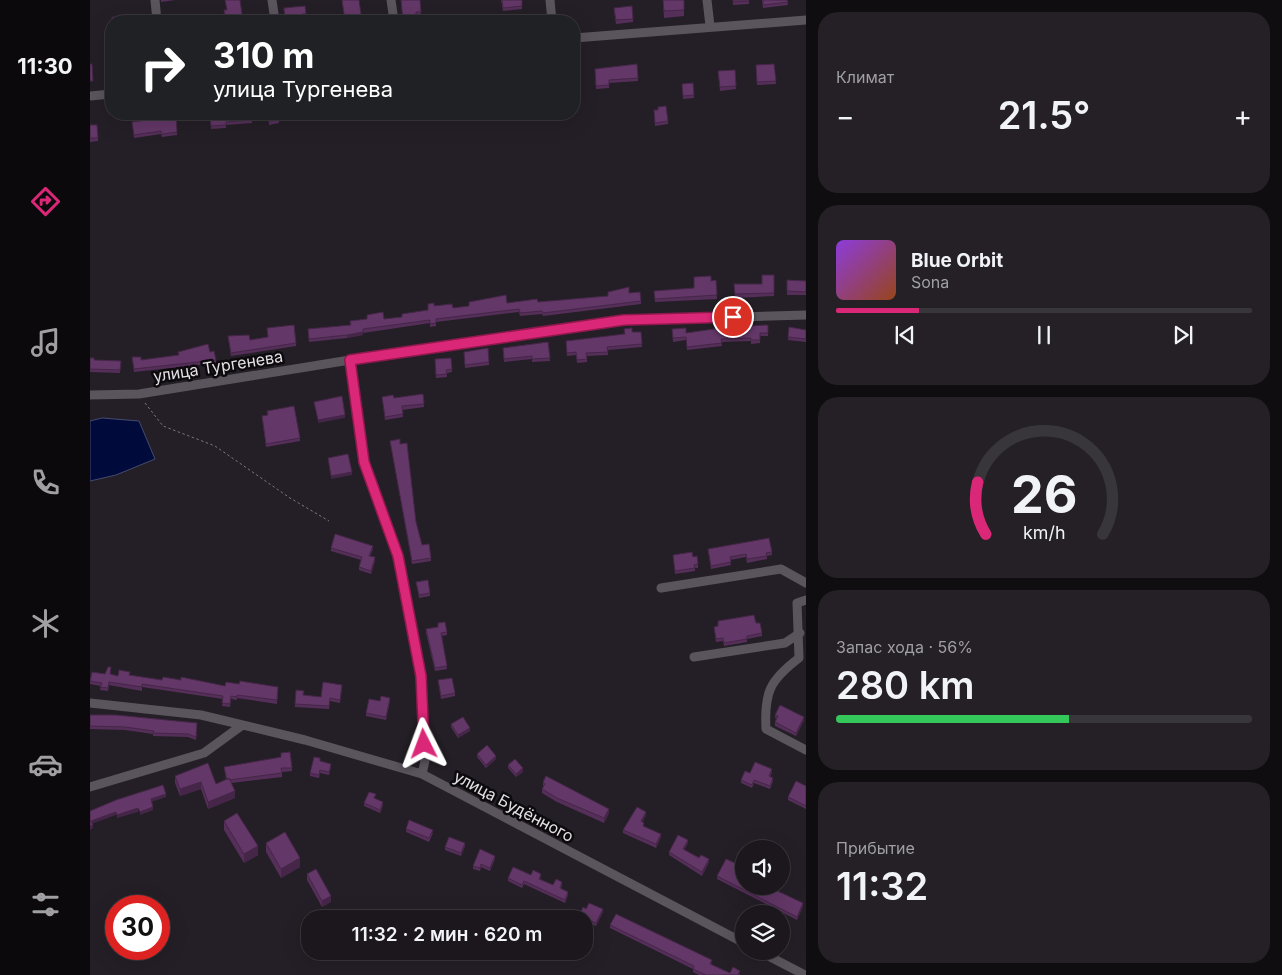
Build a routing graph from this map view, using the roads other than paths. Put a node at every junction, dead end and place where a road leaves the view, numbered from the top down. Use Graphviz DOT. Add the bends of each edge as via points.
graph roads {
  1 [pos="155,0"];
  2 [pos="272,0"];
  3 [pos="391,0"];
  4 [pos="550,0"];
  5 [pos="707,0"];
  6 [pos="156,15"];
  7 [pos="274,15"];
  8 [pos="393,15"];
  9 [pos="551,15"];
  10 [pos="806,20"];
  11 [pos="710,26"];
  12 [pos="580,37"];
  13 [pos="105,95"];
  14 [pos="90,96"];
  15 [pos="806,315"];
  16 [pos="350,360"];
  17 [pos="90,395"];
  18 [pos="806,583"];
  19 [pos="661,588"];
  20 [pos="806,600"];
  21 [pos="800,633"];
  22 [pos="694,657"];
  23 [pos="90,703"];
  24 [pos="241,726"];
  25 [pos="806,750"];
  26 [pos="422,774"];
  27 [pos="90,787"];
  28 [pos="735,938"];
  29 [pos="776,960"];
  30 [pos="805,975"];
  1 -- 6 [label="street"];
  2 -- 7 [label="street"];
  3 -- 8 [label="street"];
  4 -- 9 [label="street"];
  5 -- 11 [label="street"];
  10 -- 11 [label="street"];
  11 -- 12 [label="street"];
  13 -- 14 [label="street"];
  15 -- 16 [label="street, улица Тургенева" via="624,320"];
  16 -- 17 [label="street, улица Тургенева" via="139,394"];
  16 -- 26 [label="street" via="364,462 398,556 421,676 425,761"];
  18 -- 19 [label="street" via="781,569"];
  20 -- 21 [label="street" via="797,603"];
  21 -- 22 [label="street" via="785,643"];
  21 -- 25 [label="street" via="799,658 770,687 764,705 766,729"];
  23 -- 24 [label="street, улица Будённого" via="201,715"];
  24 -- 26 [label="street, улица Будённого" via="305,740"];
  24 -- 27 [label="street" via="204,753"];
  26 -- 28 [label="street, улица Будённого"];
  29 -- 30 [label="street"];
}
